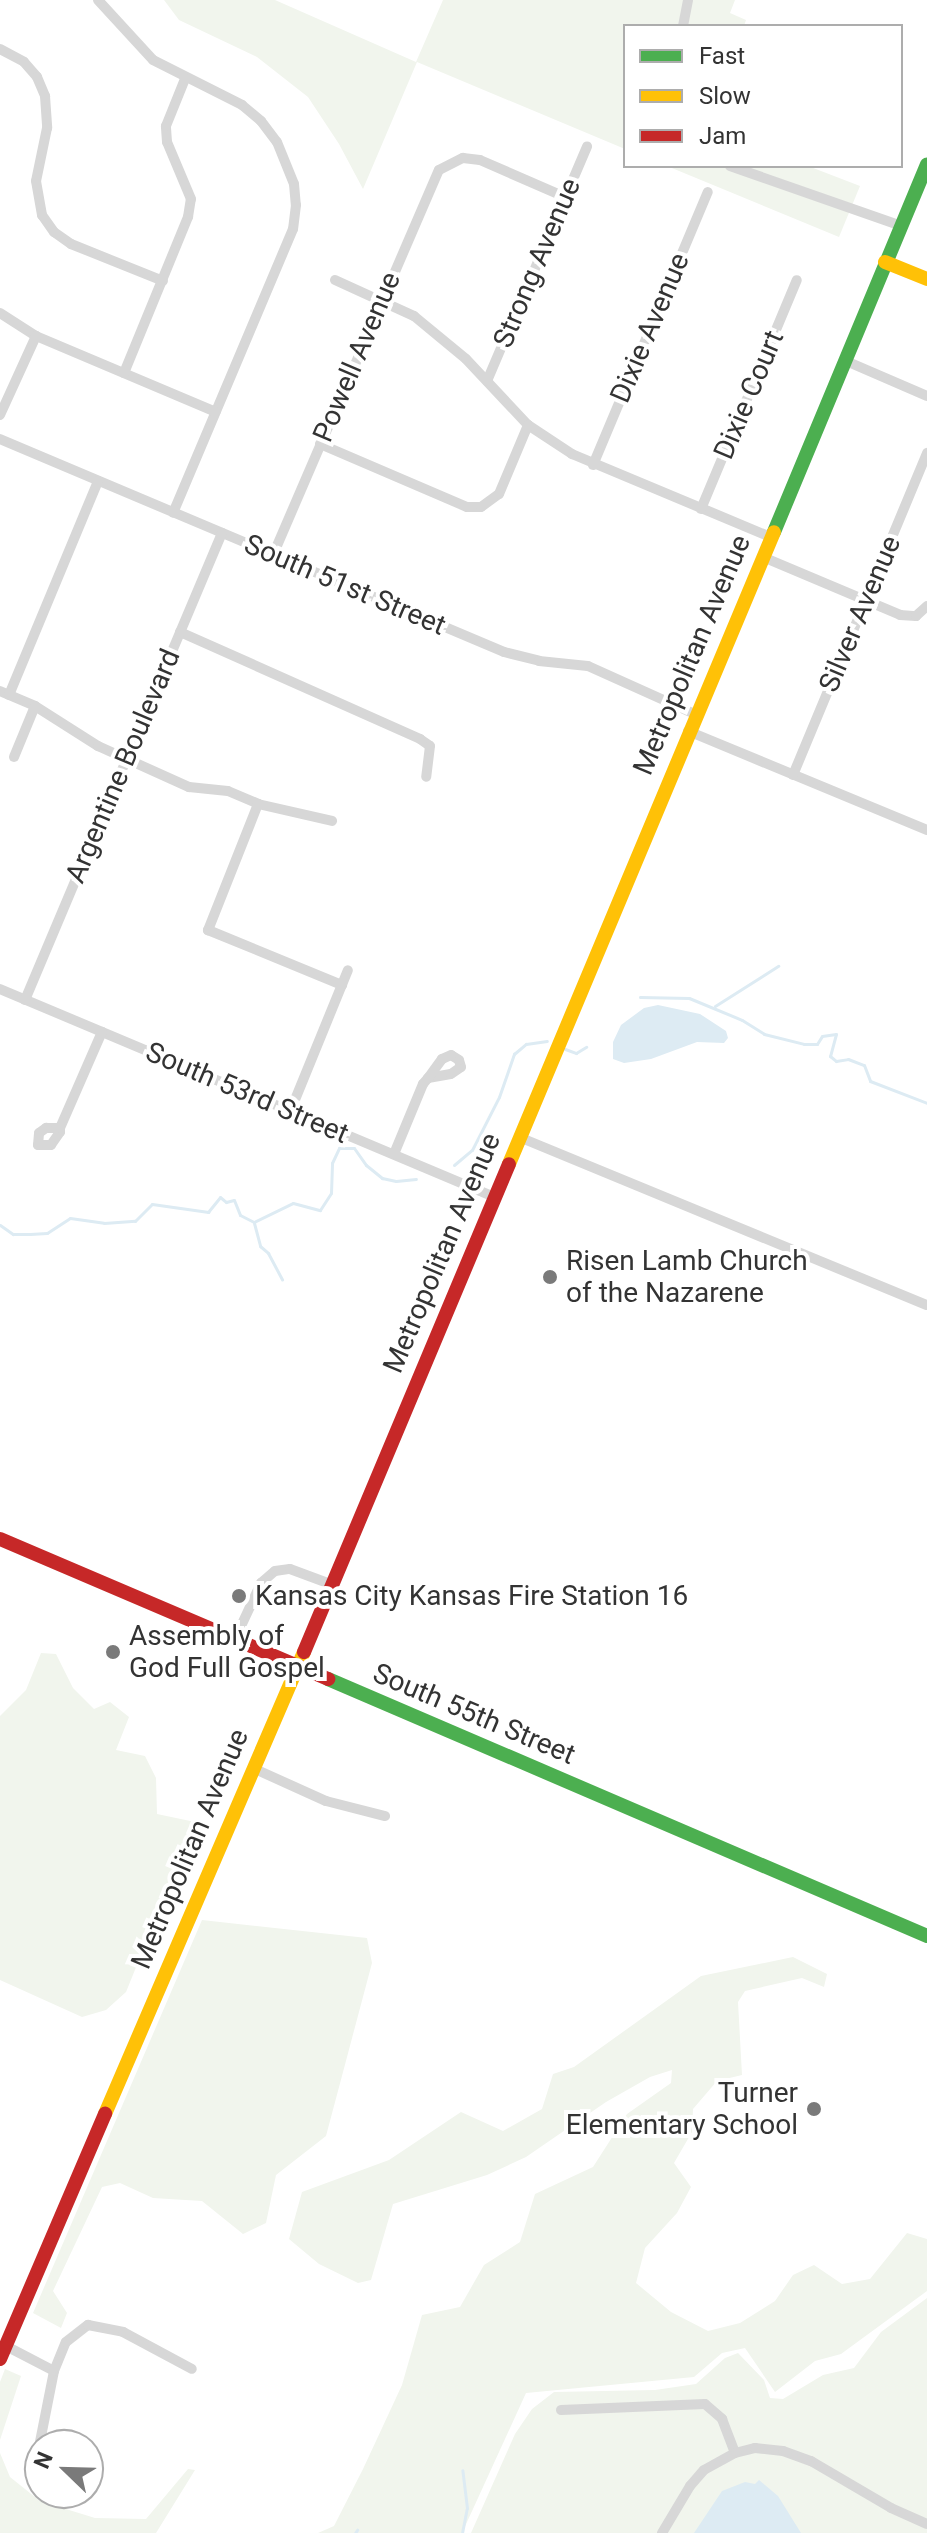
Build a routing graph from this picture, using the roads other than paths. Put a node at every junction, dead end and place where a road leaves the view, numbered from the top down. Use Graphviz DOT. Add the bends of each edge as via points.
graph roads {
  1 [pos="98,0"];
  2 [pos="688,0"];
  3 [pos="683,24"];
  4 [pos="0,49"];
  5 [pos="185,79"];
  6 [pos="587,146"];
  7 [pos="927,165"];
  8 [pos="736,168"];
  9 [pos="708,192"];
  10 [pos="565,197"];
  11 [pos="901,226"];
  12 [pos="885,262"];
  13 [pos="927,279"];
  14 [pos="335,280"];
  15 [pos="797,280"];
  16 [pos="163,281"];
  17 [pos="382,299"];
  18 [pos="0,313"];
  19 [pos="36,336"];
  20 [pos="846,361"];
  21 [pos="124,373"];
  22 [pos="487,381"];
  23 [pos="927,396"];
  24 [pos="216,412"];
  25 [pos="0,415"];
  26 [pos="528,425"];
  27 [pos="0,439"];
  28 [pos="320,444"];
  29 [pos="927,453"];
  30 [pos="593,465"];
  31 [pos="98,481"];
  32 [pos="701,509"];
  33 [pos="173,513"];
  34 [pos="222,533"];
  35 [pos="770,537"];
  36 [pos="273,555"];
  37 [pos="763,557"];
  38 [pos="866,600"];
  39 [pos="927,606"];
  40 [pos="180,632"];
  41 [pos="5,693"];
  42 [pos="35,706"];
  43 [pos="695,714"];
  44 [pos="688,731"];
  45 [pos="14,757"];
  46 [pos="125,759"];
  47 [pos="793,775"];
  48 [pos="426,777"];
  49 [pos="258,804"];
  50 [pos="332,821"];
  51 [pos="927,830"];
  52 [pos="348,970"];
  53 [pos="342,985"];
  54 [pos="0,989"];
  55 [pos="25,1000"];
  56 [pos="102,1032"];
  57 [pos="428,1078"];
  58 [pos="290,1112"];
  59 [pos="60,1128"];
  60 [pos="519,1137"];
  61 [pos="394,1154"];
  62 [pos="494,1197"];
  63 [pos="927,1305"];
  64 [pos="0,1539"];
  65 [pos="333,1585"];
  66 [pos="235,1639"];
  67 [pos="297,1665"];
  68 [pos="255,1769"];
  69 [pos="385,1816"];
  70 [pos="927,1936"];
  71 [pos="3,2353"];
  72 [pos="192,2369"];
  73 [pos="54,2371"];
  74 [pos="561,2410"];
  75 [pos="43,2429"];
  76 [pos="735,2453"];
  77 [pos="927,2524"];
  78 [pos="662,2533"];
  1 -- 5 [label="street" via="153,60"];
  2 -- 3 [label="street"];
  4 -- 16 [label="street" via="24,62 45,96 47,128 36,181 42,215 71,244"];
  5 -- 16 [label="street" via="166,134 191,199"];
  5 -- 24 [label="street" via="242,105 261,121 287,162 296,205 293,229"];
  6 -- 10 [label="street, Strong Avenue"];
  7 -- 11 [label="main road, Metropolitan Avenue"];
  8 -- 11 [label="street"];
  9 -- 30 [label="street, Dixie Avenue"];
  10 -- 17 [label="street, Powell Avenue" via="480,160 463,158 447,164 432,181"];
  10 -- 22 [label="street, Strong Avenue"];
  11 -- 12 [label="main road, Metropolitan Avenue"];
  12 -- 13 [label="main road"];
  12 -- 20 [label="main road, Metropolitan Avenue"];
  14 -- 17 [label="street"];
  15 -- 32 [label="street, Dixie Court"];
  16 -- 21 [label="street"];
  17 -- 22 [label="street" via="441,337"];
  17 -- 28 [label="street, Powell Avenue"];
  18 -- 19 [label="street"];
  19 -- 21 [label="street"];
  19 -- 25 [label="street"];
  20 -- 23 [label="street"];
  20 -- 35 [label="main road, Metropolitan Avenue"];
  21 -- 24 [label="street"];
  22 -- 26 [label="street"];
  24 -- 33 [label="street"];
  26 -- 28 [label="street" via="499,494 481,507 467,507"];
  26 -- 30 [label="street"];
  27 -- 31 [label="street, South 51st Street"];
  28 -- 36 [label="street, Powell Avenue"];
  29 -- 38 [label="street, Silver Avenue"];
  30 -- 32 [label="street"];
  31 -- 33 [label="street, South 51st Street"];
  31 -- 41 [label="street"];
  32 -- 35 [label="street"];
  33 -- 34 [label="street, South 51st Street"];
  34 -- 36 [label="street, South 51st Street"];
  34 -- 40 [label="street, Argentine Boulevard"];
  35 -- 37 [label="main road, Metropolitan Avenue"];
  36 -- 43 [label="street, South 51st Street" via="504,652 588,666"];
  37 -- 38 [label="street"];
  37 -- 43 [label="main road, Metropolitan Avenue"];
  38 -- 39 [label="street" via="900,615 916,616"];
  38 -- 47 [label="street, Silver Avenue"];
  40 -- 46 [label="street, Argentine Boulevard"];
  40 -- 48 [label="street" via="420,739 430,746"];
  41 -- 42 [label="street"];
  42 -- 45 [label="street"];
  42 -- 46 [label="street"];
  43 -- 44 [label="main road, Metropolitan Avenue"];
  44 -- 47 [label="street"];
  44 -- 60 [label="main road, Metropolitan Avenue"];
  46 -- 49 [label="street" via="189,787 228,791"];
  46 -- 55 [label="street, Argentine Boulevard"];
  47 -- 51 [label="street"];
  49 -- 50 [label="street"];
  49 -- 53 [label="street" via="208,930"];
  52 -- 53 [label="street"];
  53 -- 58 [label="street"];
  54 -- 55 [label="street, South 53rd Street"];
  55 -- 56 [label="street, South 53rd Street"];
  56 -- 58 [label="street, South 53rd Street"];
  56 -- 59 [label="street"];
  57 -- 61 [label="street"];
  58 -- 61 [label="street, South 53rd Street"];
  60 -- 62 [label="main road, Metropolitan Avenue"];
  60 -- 63 [label="street"];
  61 -- 62 [label="street, South 53rd Street"];
  62 -- 65 [label="main road, Metropolitan Avenue"];
  64 -- 66 [label="main road, South 55th Street"];
  65 -- 66 [label="street" via="290,1569 275,1571 261,1583"];
  65 -- 67 [label="main road, Metropolitan Avenue"];
  66 -- 67 [label="main road, South 55th Street"];
  67 -- 68 [label="main road, Metropolitan Avenue"];
  67 -- 70 [label="main road, South 55th Street"];
  68 -- 69 [label="street" via="326,1801"];
  68 -- 71 [label="main road, Metropolitan Avenue"];
  71 -- 73 [label="street"];
  72 -- 73 [label="street" via="123,2332 88,2325 66,2342"];
  73 -- 75 [label="street"];
  74 -- 76 [label="street" via="705,2404 718,2412"];
  76 -- 77 [label="street" via="755,2448 796,2455"];
  76 -- 78 [label="street" via="697,2477"];
}
